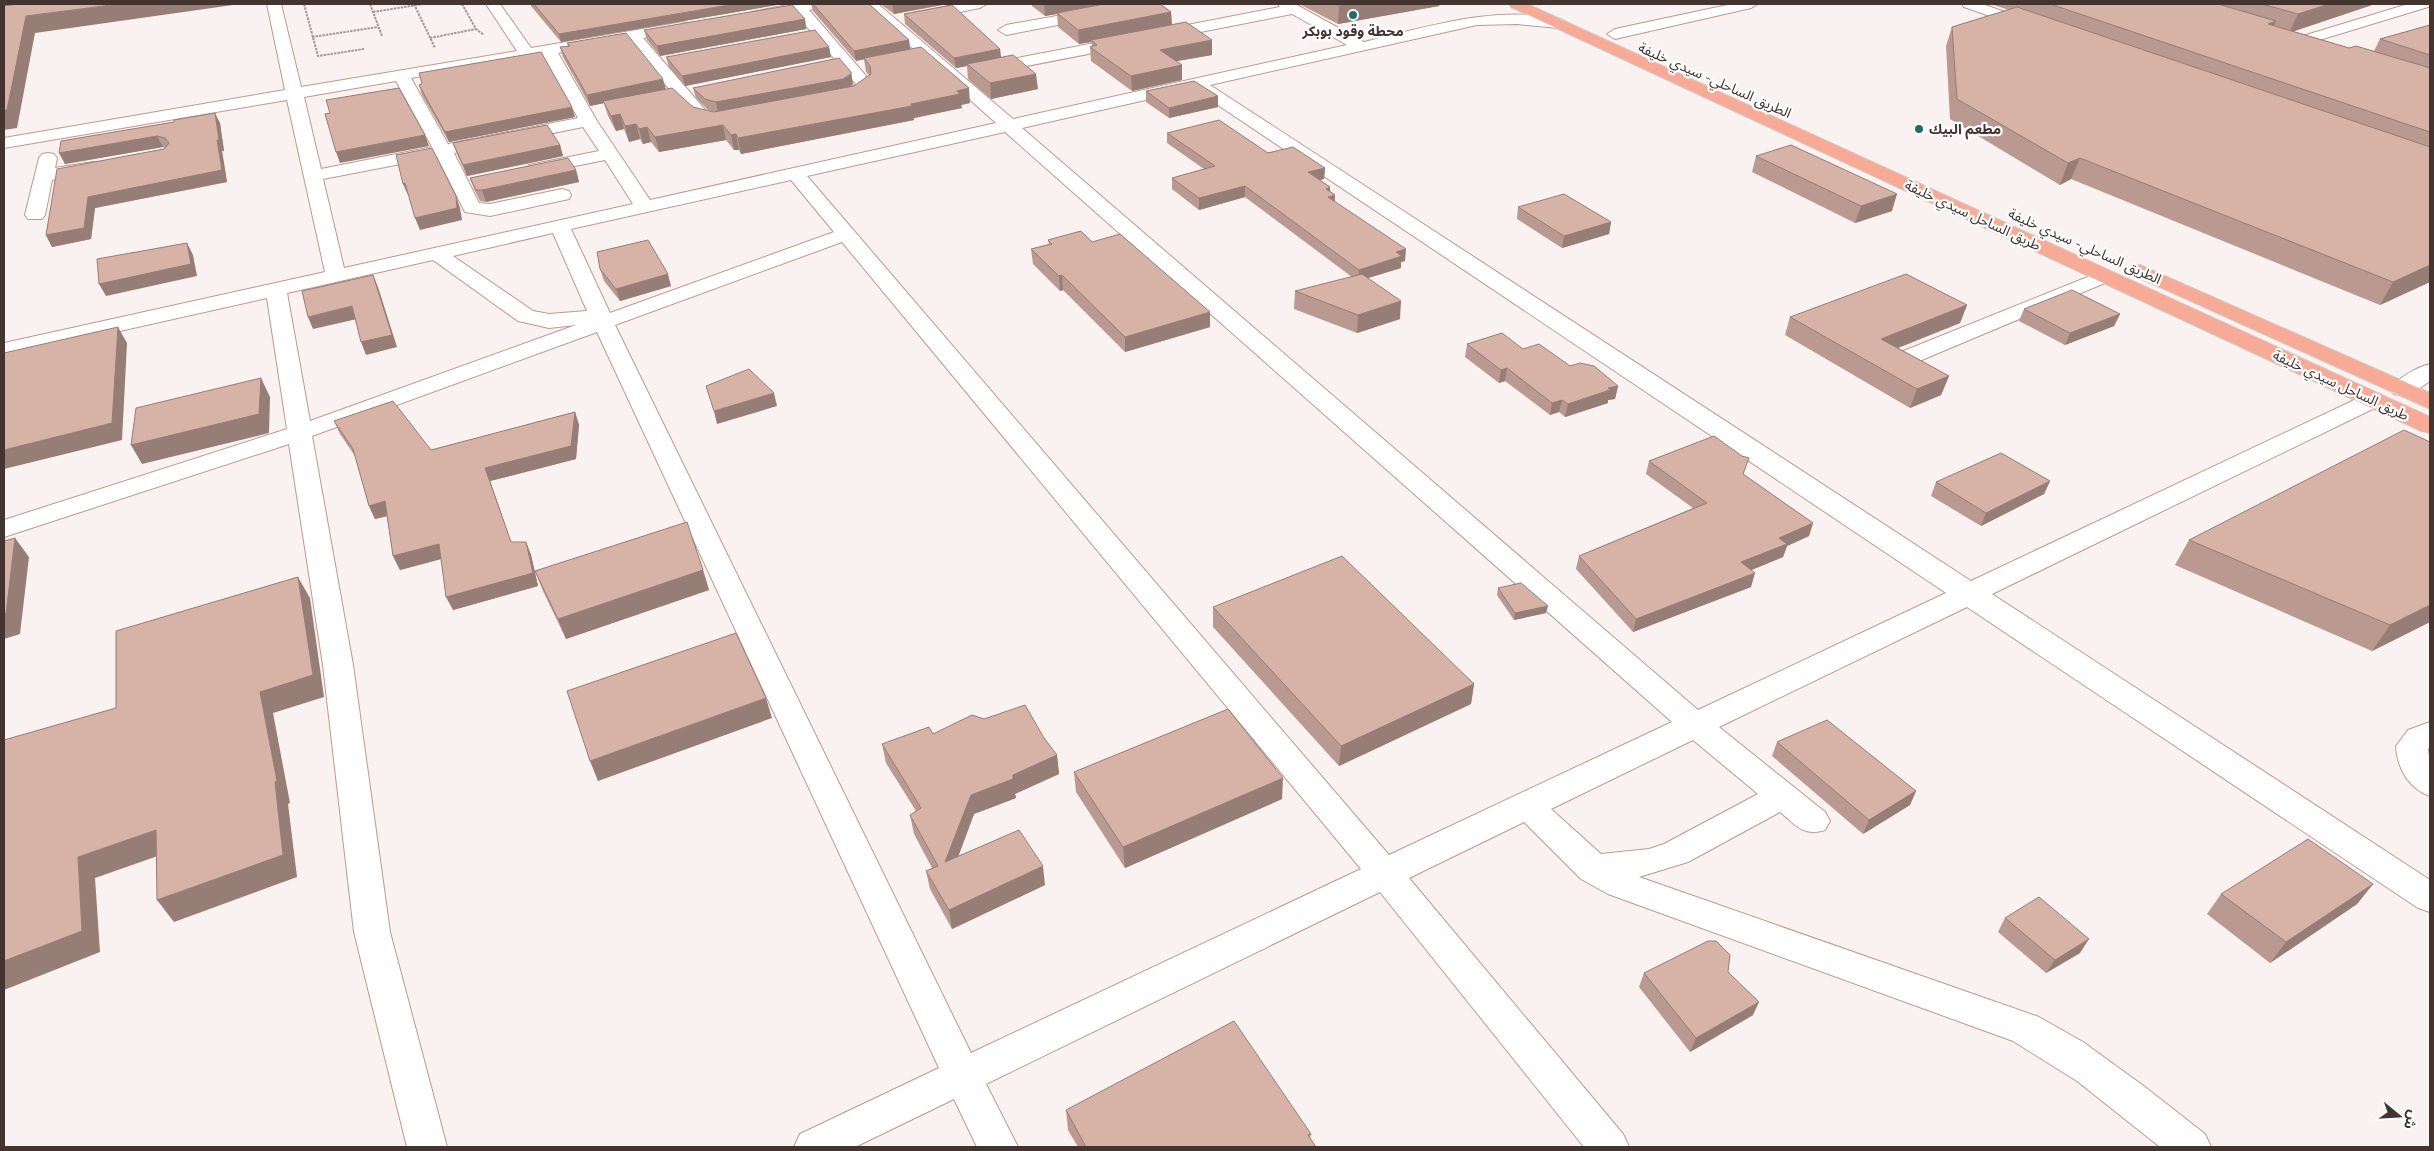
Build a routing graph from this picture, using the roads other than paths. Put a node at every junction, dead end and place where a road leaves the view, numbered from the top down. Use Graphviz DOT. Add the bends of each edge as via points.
graph roads {
  1 [pos="274,4"];
  2 [pos="493,4"];
  3 [pos="820,4"];
  4 [pos="870,4"];
  5 [pos="1147,4"];
  6 [pos="1504,4"];
  7 [pos="1516,4"];
  8 [pos="1547,4"];
  9 [pos="1751,4"];
  10 [pos="1969,4"];
  11 [pos="2423,4"];
  12 [pos="1289,6"];
  13 [pos="798,7"];
  14 [pos="688,11"];
  15 [pos="983,11"];
  16 [pos="744,17"];
  17 [pos="890,21"];
  18 [pos="1478,21"];
  19 [pos="1558,23"];
  20 [pos="1006,30"];
  21 [pos="2044,30"];
  22 [pos="821,33"];
  23 [pos="1614,34"];
  24 [pos="633,36"];
  25 [pos="801,36"];
  26 [pos="2281,37"];
  27 [pos="2298,42"];
  28 [pos="1362,47"];
  29 [pos="548,50"];
  30 [pos="2327,51"];
  31 [pos="527,54"];
  32 [pos="1044,58"];
  33 [pos="675,59"];
  34 [pos="655,62"];
  35 [pos="826,64"];
  36 [pos="848,64"];
  37 [pos="871,64"];
  38 [pos="954,75"];
  39 [pos="401,76"];
  40 [pos="1197,84"];
  41 [pos="700,90"];
  42 [pos="295,94"];
  43 [pos="681,94"];
  44 [pos="662,98"];
  45 [pos="823,100"];
  46 [pos="604,110"];
  47 [pos="741,116"];
  48 [pos="586,118"];
  49 [pos="1007,125"];
  50 [pos="52,140"];
  51 [pos="4,143"];
  52 [pos="443,150"];
  53 [pos="610,154"];
  54 [pos="4,158"];
  55 [pos="108,164"];
  56 [pos="516,173"];
  57 [pos="795,173"];
  58 [pos="44,176"];
  59 [pos="313,176"];
  60 [pos="479,181"];
  61 [pos="460,185"];
  62 [pos="562,195"];
  63 [pos="645,207"];
  64 [pos="35,215"];
  65 [pos="560,226"];
  66 [pos="2049,230"];
  67 [pos="846,234"];
  68 [pos="436,253"];
  69 [pos="2113,269"];
  70 [pos="336,276"];
  71 [pos="276,289"];
  72 [pos="602,318"];
  73 [pos="4,350"];
  74 [pos="1909,357"];
  75 [pos="2430,371"];
  76 [pos="2402,389"];
  77 [pos="2373,400"];
  78 [pos="2430,402"];
  79 [pos="2430,426"];
  80 [pos="299,433"];
  81 [pos="4,529"];
  82 [pos="1970,593"];
  83 [pos="1696,725"];
  84 [pos="2430,733"];
  85 [pos="2430,784"];
  86 [pos="1782,796"];
  87 [pos="1528,805"];
  88 [pos="1813,821"];
  89 [pos="1592,869"];
  90 [pos="1385,874"];
  91 [pos="2430,898"];
  92 [pos="962,1076"];
  93 [pos="427,1147"];
  94 [pos="814,1147"];
  95 [pos="998,1147"];
  96 [pos="1609,1147"];
  97 [pos="2191,1147"];
  1 -- 42 [label="street"];
  2 -- 31 [label="street"];
  3 -- 13 [label="street"];
  4 -- 17 [label="street"];
  5 -- 20 [label="street"];
  6 -- 18 [label="street"];
  7 -- 19 [label="highway, طريق الساحل سيدي خليفة"];
  8 -- 23 [label="highway, الطريق الساحلي- سيدي خليفة"];
  9 -- 23 [label="street"];
  10 -- 21 [label="street"];
  11 -- 27 [label="street"];
  12 -- 28 [label="street"];
  12 -- 32 [label="street"];
  13 -- 16 [label="street"];
  13 -- 22 [label="street"];
  14 -- 24 [label="street" via="699,24"];
  15 -- 17 [label="street"];
  15 -- 20 [label="street"];
  17 -- 38 [label="street" via="919,55"];
  18 -- 19 [label="street"];
  18 -- 28 [label="street"];
  19 -- 69 [label="highway, طريق الساحل سيدي خليفة"];
  20 -- 32 [label="street"];
  22 -- 25 [label="street"];
  22 -- 36 [label="street"];
  23 -- 66 [label="highway, الطريق الساحلي- سيدي خليفة"];
  24 -- 29 [label="street"];
  24 -- 34 [label="street"];
  26 -- 27 [label="street"];
  27 -- 30 [label="street"];
  28 -- 40 [label="street"];
  29 -- 31 [label="street"];
  29 -- 48 [label="street"];
  31 -- 39 [label="street"];
  32 -- 38 [label="street"];
  33 -- 34 [label="street"];
  34 -- 43 [label="street"];
  35 -- 36 [label="street"];
  36 -- 37 [label="street"];
  36 -- 45 [label="street" via="863,81 863,88 850,95"];
  38 -- 49 [label="street"];
  39 -- 42 [label="street"];
  39 -- 52 [label="street"];
  40 -- 49 [label="street"];
  40 -- 82 [label="street"];
  41 -- 43 [label="street"];
  42 -- 50 [label="street"];
  42 -- 59 [label="street"];
  43 -- 44 [label="street"];
  43 -- 47 [label="street" via="704,118 722,120"];
  46 -- 48 [label="street"];
  48 -- 52 [label="street"];
  48 -- 53 [label="street"];
  49 -- 57 [label="street"];
  49 -- 83 [label="street"];
  50 -- 51 [label="street"];
  50 -- 54 [label="street"];
  50 -- 58 [label="street"];
  52 -- 59 [label="street"];
  52 -- 61 [label="street"];
  53 -- 56 [label="street"];
  53 -- 63 [label="street"];
  55 -- 58 [label="street"];
  57 -- 63 [label="street"];
  57 -- 67 [label="street"];
  58 -- 64 [label="street"];
  59 -- 70 [label="street"];
  60 -- 61 [label="street"];
  61 -- 62 [label="street" via="472,208 482,210"];
  63 -- 65 [label="street"];
  65 -- 68 [label="street"];
  65 -- 72 [label="street"];
  67 -- 72 [label="street"];
  67 -- 90 [label="street"];
  68 -- 70 [label="street"];
  68 -- 72 [label="street" via="526,316 549,321"];
  69 -- 74 [label="street"];
  69 -- 76 [label="highway, الطريق الساحلي- سيدي خليفة"];
  69 -- 77 [label="highway, طريق الساحل سيدي خليفة"];
  70 -- 71 [label="street"];
  71 -- 73 [label="street"];
  71 -- 80 [label="street"];
  72 -- 80 [label="street"];
  72 -- 92 [label="street"];
  75 -- 76 [label="street"];
  76 -- 78 [label="highway, الطريق الساحلي- سيدي خليفة"];
  77 -- 79 [label="highway, طريق الساحل سيدي خليفة"];
  77 -- 82 [label="street"];
  80 -- 81 [label="street"];
  80 -- 93 [label="street" via="338,665 372,932"];
  82 -- 83 [label="street"];
  82 -- 91 [label="street"];
  83 -- 86 [label="street"];
  83 -- 87 [label="street"];
  84 -- 85 [label="street" via="2412,746 2412,759 2421,776"];
  86 -- 88 [label="street"];
  86 -- 89 [label="street" via="1676,852 1649,862"];
  87 -- 89 [label="street" via="1569,850"];
  87 -- 90 [label="street"];
  89 -- 97 [label="street" via="1620,884 2026,1028 2086,1065"];
  90 -- 92 [label="street"];
  90 -- 96 [label="street"];
  92 -- 94 [label="street"];
  92 -- 95 [label="street"];
}
